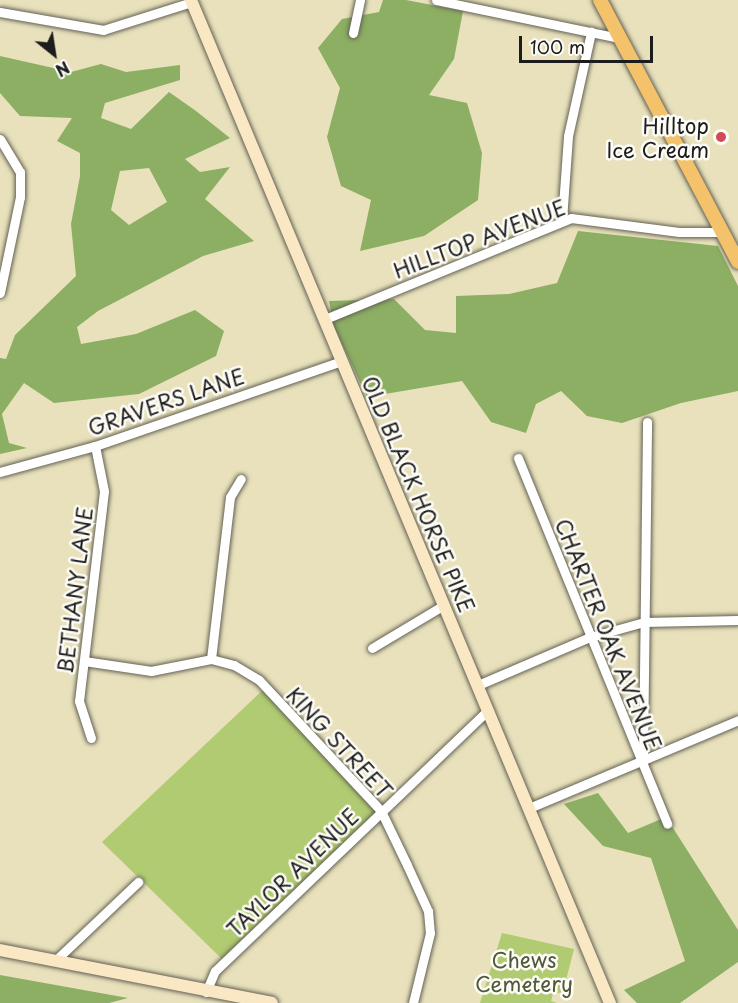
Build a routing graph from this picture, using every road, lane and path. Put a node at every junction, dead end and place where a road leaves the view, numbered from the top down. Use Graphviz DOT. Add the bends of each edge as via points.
graph roads {
  1 [pos="360,0"];
  2 [pos="436,0"];
  3 [pos="600,0"];
  4 [pos="192,1"];
  5 [pos="0,12"];
  6 [pos="591,32"];
  7 [pos="353,33"];
  8 [pos="620,38"];
  9 [pos="0,139"];
  10 [pos="562,220"];
  11 [pos="722,232"];
  12 [pos="738,262"];
  13 [pos="0,293"];
  14 [pos="325,319"];
  15 [pos="342,361"];
  16 [pos="647,422"];
  17 [pos="95,446"];
  18 [pos="518,458"];
  19 [pos="0,472"];
  20 [pos="241,479"];
  21 [pos="444,605"];
  22 [pos="738,620"];
  23 [pos="644,622"];
  24 [pos="590,637"];
  25 [pos="372,648"];
  26 [pos="211,659"];
  27 [pos="84,662"];
  28 [pos="478,685"];
  29 [pos="488,710"];
  30 [pos="738,720"];
  31 [pos="90,738"];
  32 [pos="643,759"];
  33 [pos="529,808"];
  34 [pos="381,811"];
  35 [pos="667,824"];
  36 [pos="138,882"];
  37 [pos="0,950"];
  38 [pos="57,959"];
  39 [pos="206,992"];
  40 [pos="272,1003"];
  41 [pos="414,1003"];
  42 [pos="610,1003"];
  1 -- 7 [label="street"];
  2 -- 6 [label="street"];
  3 -- 8 [label="main road"];
  4 -- 5 [label="street" via="103,30"];
  4 -- 14 [label="street, OLD BLACK HORSE PIKE"];
  6 -- 8 [label="street"];
  6 -- 10 [label="street" via="567,136"];
  8 -- 11 [label="main road"];
  9 -- 13 [label="street" via="20,172 20,196"];
  10 -- 11 [label="street, HILLTOP AVENUE" via="607,221 679,232"];
  10 -- 14 [label="street, HILLTOP AVENUE"];
  11 -- 12 [label="main road"];
  14 -- 15 [label="street, OLD BLACK HORSE PIKE"];
  15 -- 17 [label="street, GRAVERS LANE"];
  15 -- 21 [label="street, OLD BLACK HORSE PIKE"];
  16 -- 23 [label="street"];
  17 -- 19 [label="street, GRAVERS LANE"];
  17 -- 27 [label="street, BETHANY LANE" via="104,491"];
  18 -- 24 [label="street, CHARTER OAK AVENUE"];
  20 -- 26 [label="street" via="230,496"];
  21 -- 25 [label="street"];
  21 -- 28 [label="street, OLD BLACK HORSE PIKE"];
  22 -- 23 [label="street"];
  23 -- 24 [label="street"];
  23 -- 32 [label="street"];
  24 -- 28 [label="street"];
  24 -- 32 [label="street, CHARTER OAK AVENUE"];
  26 -- 27 [label="street, KING STREET" via="150,671"];
  26 -- 34 [label="street, KING STREET" via="234,665 259,680"];
  27 -- 31 [label="street, BETHANY LANE" via="79,701"];
  28 -- 29 [label="street, OLD BLACK HORSE PIKE"];
  29 -- 33 [label="street, OLD BLACK HORSE PIKE"];
  29 -- 34 [label="street, TAYLOR AVENUE"];
  30 -- 32 [label="street"];
  32 -- 33 [label="street"];
  32 -- 35 [label="street, CHARTER OAK AVENUE"];
  33 -- 42 [label="street, OLD BLACK HORSE PIKE"];
  34 -- 39 [label="street, TAYLOR AVENUE" via="215,971"];
  34 -- 41 [label="street, KING STREET" via="428,911 430,933"];
  36 -- 38 [label="street"];
  37 -- 38 [label="street"];
  38 -- 39 [label="street"];
  39 -- 40 [label="street"];
}
